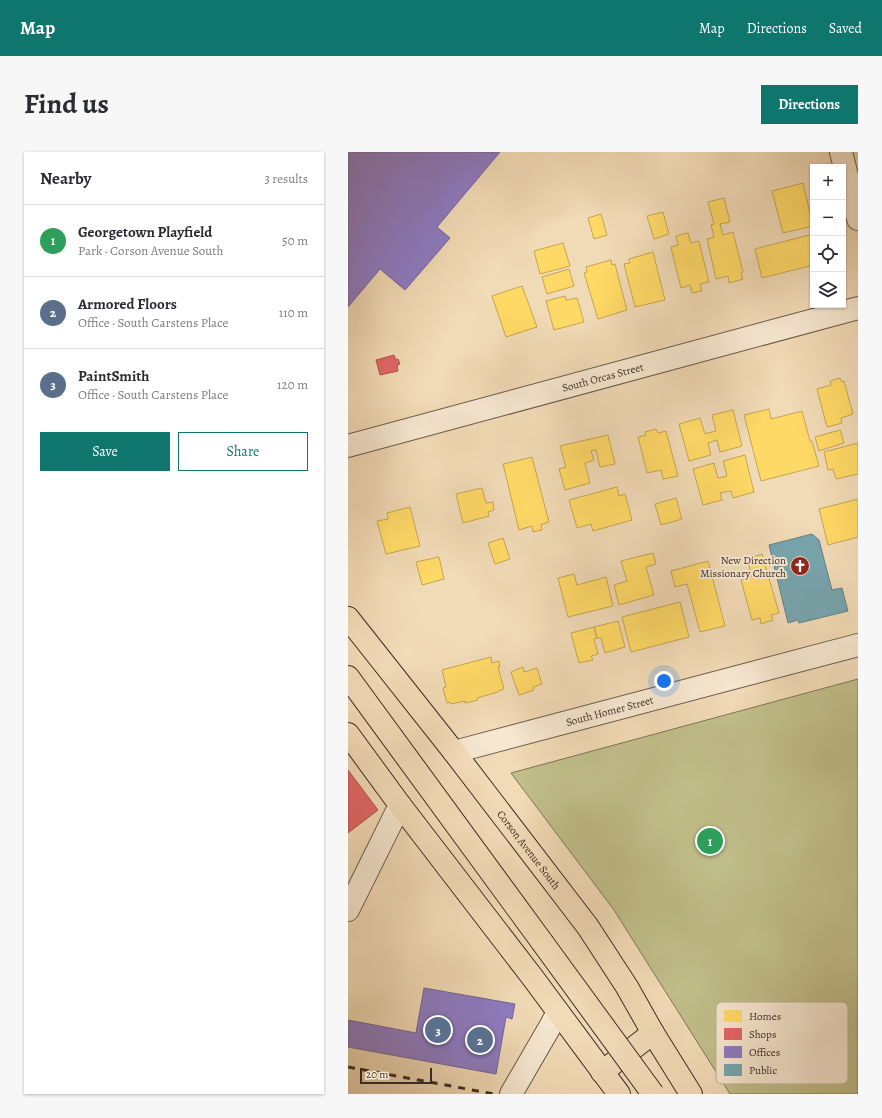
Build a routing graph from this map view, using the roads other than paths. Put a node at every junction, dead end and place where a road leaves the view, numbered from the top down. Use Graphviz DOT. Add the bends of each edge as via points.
graph roads {
  1 [pos="841,152"];
  2 [pos="858,219"];
  3 [pos="858,296"];
  4 [pos="858,308"];
  5 [pos="348,446"];
  6 [pos="348,618"];
  7 [pos="858,644"];
  8 [pos="348,677"];
  9 [pos="348,734"];
  10 [pos="454,752"];
  11 [pos="400,805"];
  12 [pos="348,910"];
  13 [pos="558,1012"];
  14 [pos="653,1033"];
  15 [pos="602,1072"];
  16 [pos="511,1094"];
  17 [pos="619,1094"];
  18 [pos="653,1094"];
  19 [pos="691,1094"];
  1 -- 2 [label="street"];
  3 -- 4 [label="street"];
  4 -- 5 [label="street, South Orcas Street"];
  6 -- 10 [label="main road, Corson Avenue South"];
  7 -- 10 [label="street, South Homer Street"];
  8 -- 18 [label="main road, bridge"];
  9 -- 11 [label="main road"];
  10 -- 14 [label="main road, Corson Avenue South" via="588,926 628,987"];
  11 -- 12 [label="street"];
  11 -- 13 [label="main road"];
  13 -- 15 [label="main road"];
  13 -- 16 [label="street"];
  14 -- 15 [label="main road"];
  14 -- 19 [label="main road, Corson Avenue South"];
  15 -- 17 [label="main road"];
}
